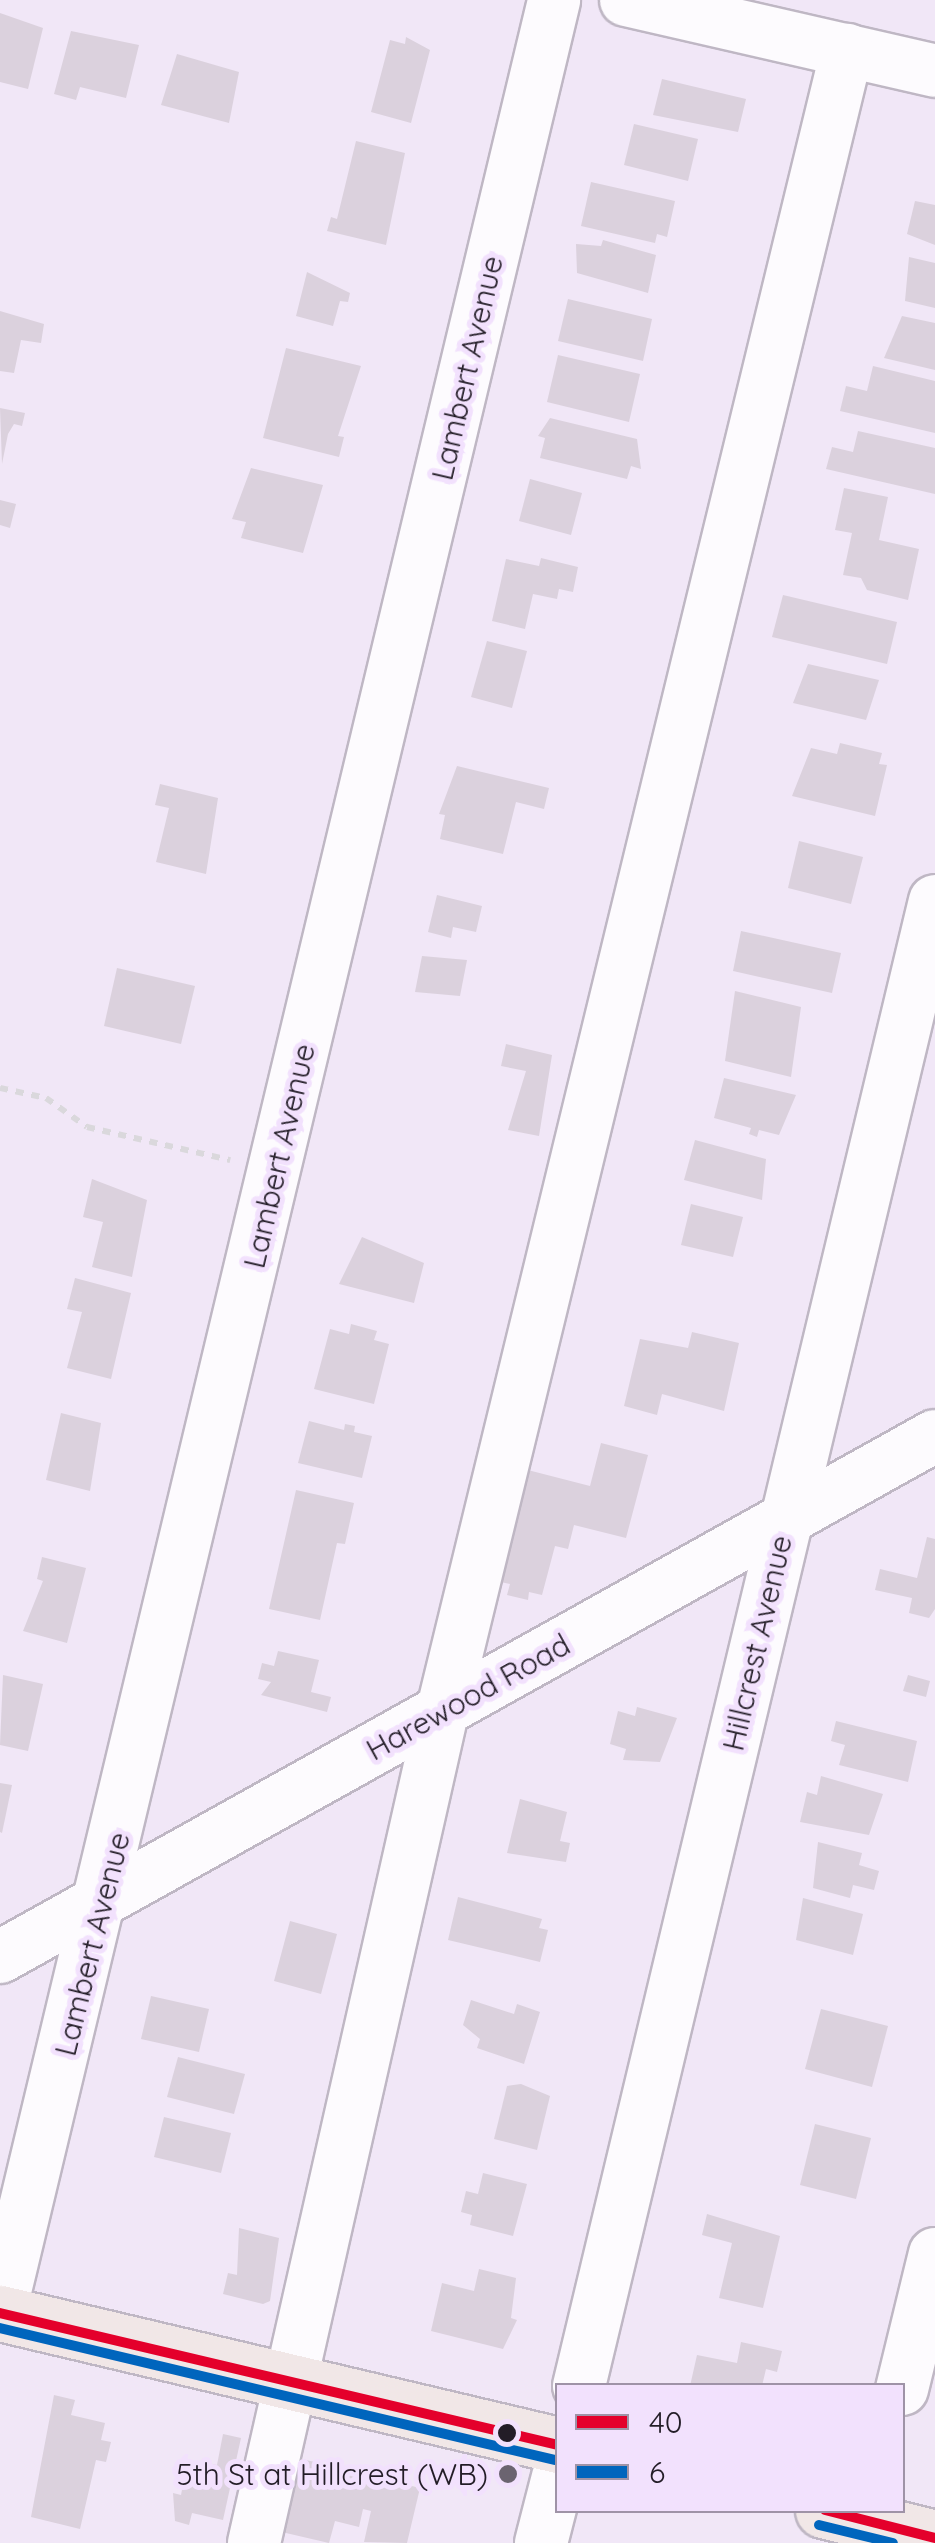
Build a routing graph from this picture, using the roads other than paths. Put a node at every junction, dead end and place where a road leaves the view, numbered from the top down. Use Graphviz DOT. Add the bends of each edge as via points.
graph roads {
  1 [pos="554,0"];
  2 [pos="626,0"];
  3 [pos="846,50"];
  4 [pos="935,71"];
  5 [pos="935,901"];
  6 [pos="935,1436"];
  7 [pos="788,1518"];
  8 [pos="442,1712"];
  9 [pos="105,1895"];
  10 [pos="0,1957"];
  11 [pos="935,2254"];
  12 [pos="0,2312"];
  13 [pos="293,2382"];
  14 [pos="581,2383"];
  15 [pos="903,2383"];
  16 [pos="555,2444"];
  17 [pos="555,2489"];
  18 [pos="858,2522"];
  19 [pos="935,2538"];
  20 [pos="254,2543"];
  21 [pos="542,2543"];
  1 -- 9 [label="street, Lambert Avenue"];
  2 -- 3 [label="street"];
  3 -- 4 [label="street"];
  3 -- 8 [label="street"];
  5 -- 7 [label="street, Hillcrest Avenue"];
  6 -- 7 [label="street, Harewood Road"];
  7 -- 8 [label="street, Harewood Road"];
  7 -- 14 [label="street, Hillcrest Avenue"];
  8 -- 9 [label="street, Harewood Road"];
  8 -- 13 [label="street"];
  9 -- 10 [label="street, Harewood Road"];
  9 -- 12 [label="street, Lambert Avenue"];
  11 -- 15 [label="street"];
  12 -- 13 [label="main road"];
  13 -- 16 [label="main road"];
  13 -- 20 [label="street"];
  17 -- 21 [label="street"];
  18 -- 19 [label="main road"];
}
